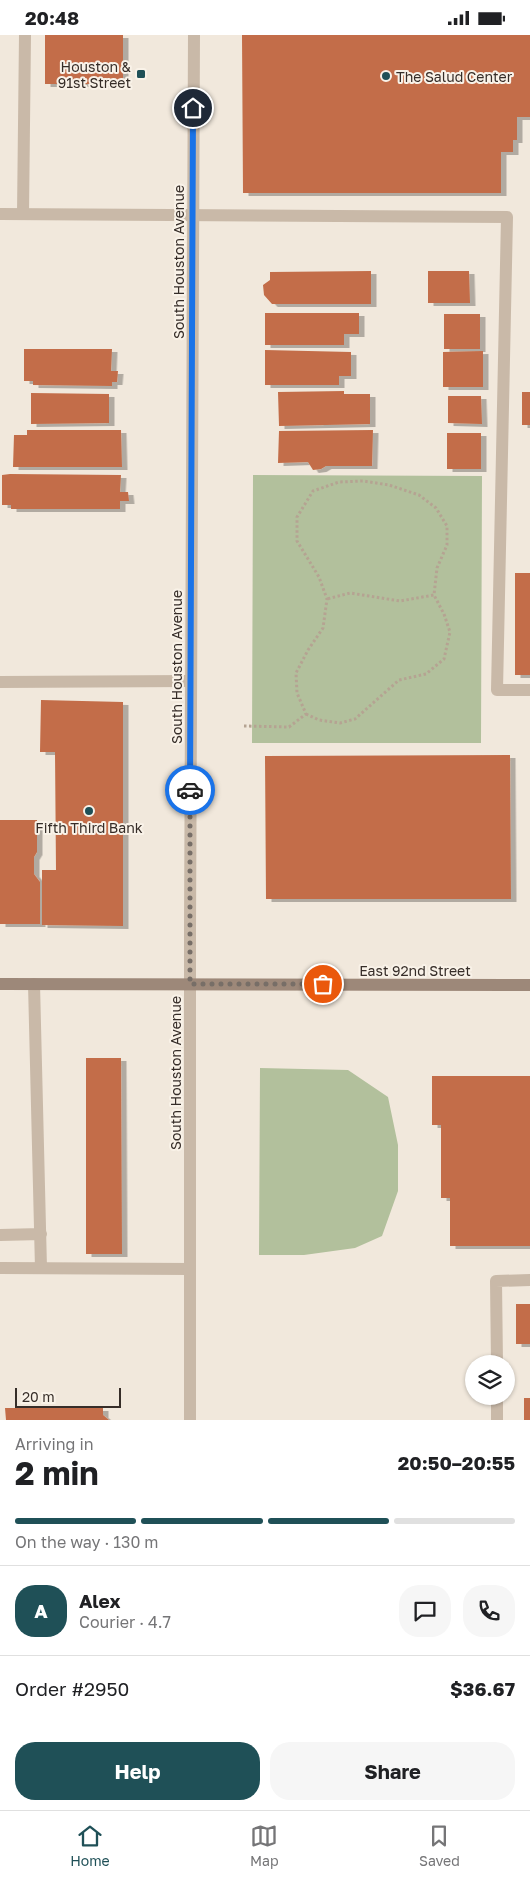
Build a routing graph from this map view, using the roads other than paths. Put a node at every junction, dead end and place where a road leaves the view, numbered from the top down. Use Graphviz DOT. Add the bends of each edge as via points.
graph roads {
  1 [pos="25,35"];
  2 [pos="194,35"];
  3 [pos="0,213"];
  4 [pos="23,214"];
  5 [pos="193,215"];
  6 [pos="191,681"];
  7 [pos="0,682"];
  8 [pos="530,690"];
  9 [pos="0,984"];
  10 [pos="34,984"];
  11 [pos="190,984"];
  12 [pos="530,985"];
  13 [pos="41,1234"];
  14 [pos="0,1235"];
  15 [pos="0,1268"];
  16 [pos="41,1268"];
  17 [pos="190,1269"];
  18 [pos="530,1281"];
  19 [pos="496,1355"];
  20 [pos="497,1405"];
  21 [pos="190,1420"];
  22 [pos="497,1420"];
  1 -- 4 [label="street"];
  2 -- 5 [label="street, South Houston Avenue"];
  3 -- 4 [label="street"];
  4 -- 5 [label="street"];
  5 -- 6 [label="street, South Houston Avenue"];
  5 -- 8 [label="street" via="506,217 496,690"];
  6 -- 7 [label="street"];
  6 -- 11 [label="street, South Houston Avenue"];
  9 -- 10 [label="street, East 92nd Street"];
  10 -- 11 [label="street, East 92nd Street"];
  10 -- 13 [label="street"];
  11 -- 12 [label="street, East 92nd Street"];
  11 -- 17 [label="street, South Houston Avenue"];
  13 -- 14 [label="street"];
  13 -- 16 [label="street"];
  15 -- 16 [label="street"];
  16 -- 17 [label="street"];
  17 -- 21 [label="street, South Houston Avenue"];
  18 -- 19 [label="street" via="496,1281"];
  20 -- 22 [label="street"];
}
